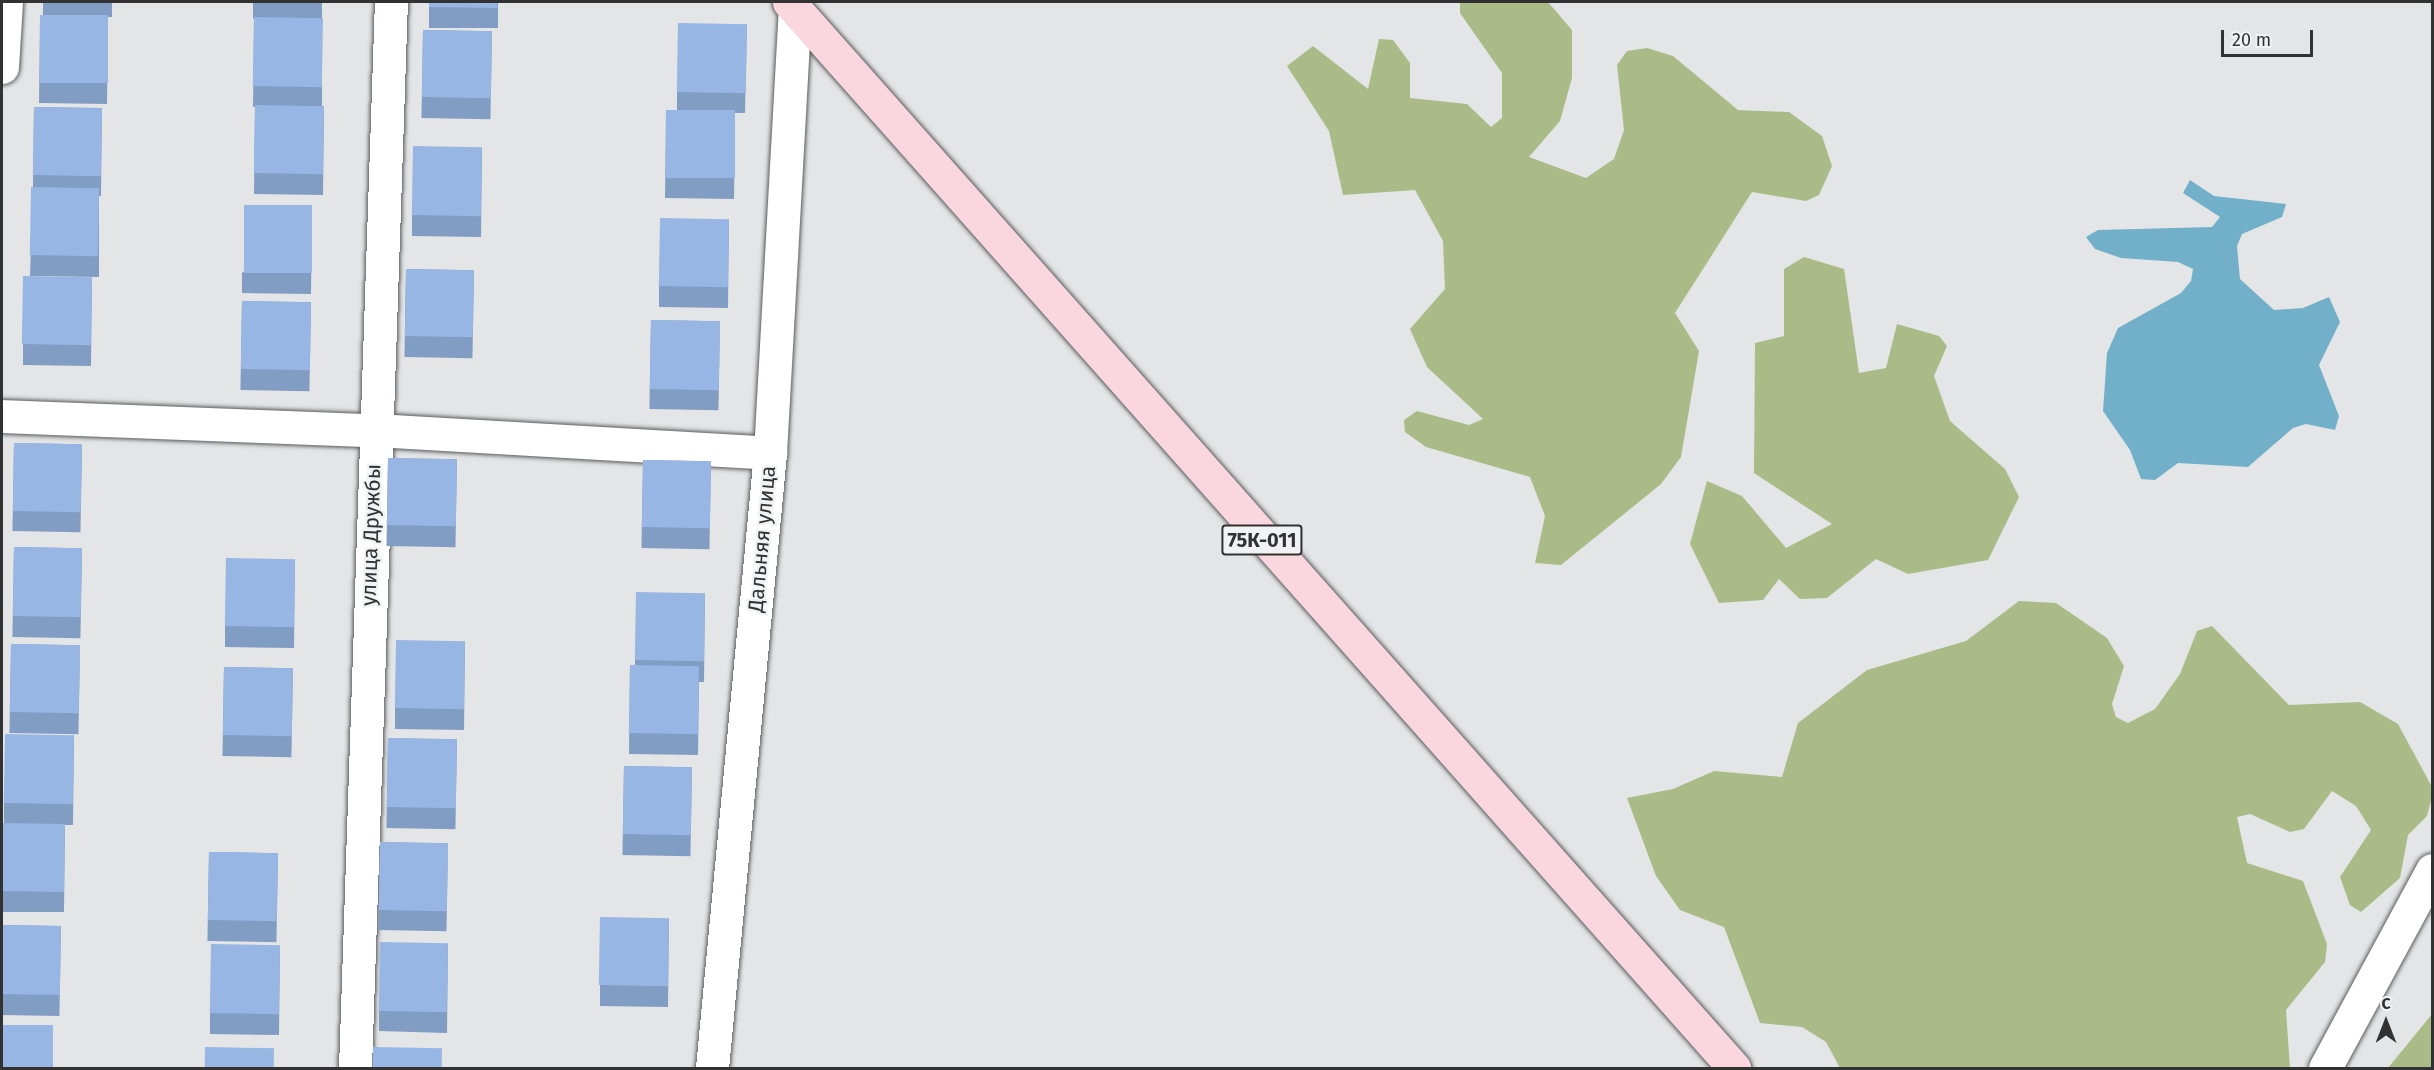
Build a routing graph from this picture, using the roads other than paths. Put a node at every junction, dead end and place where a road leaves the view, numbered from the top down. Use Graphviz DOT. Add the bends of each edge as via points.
graph roads {
  1 [pos="6,2"];
  2 [pos="391,2"];
  3 [pos="792,5"];
  4 [pos="2,67"];
  5 [pos="2,416"];
  6 [pos="374,430"];
  7 [pos="770,453"];
  8 [pos="2433,870"];
  9 [pos="356,1068"];
  10 [pos="712,1068"];
  11 [pos="1734,1068"];
  12 [pos="2325,1068"];
  1 -- 4 [label="street"];
  2 -- 6 [label="street, улица Дружбы"];
  3 -- 7 [label="street, Дальняя улица"];
  3 -- 11 [label="main road, 75К-011"];
  5 -- 6 [label="street"];
  6 -- 7 [label="street"];
  6 -- 9 [label="street, улица Дружбы"];
  7 -- 10 [label="street, Дальняя улица"];
  8 -- 12 [label="street"];
}
